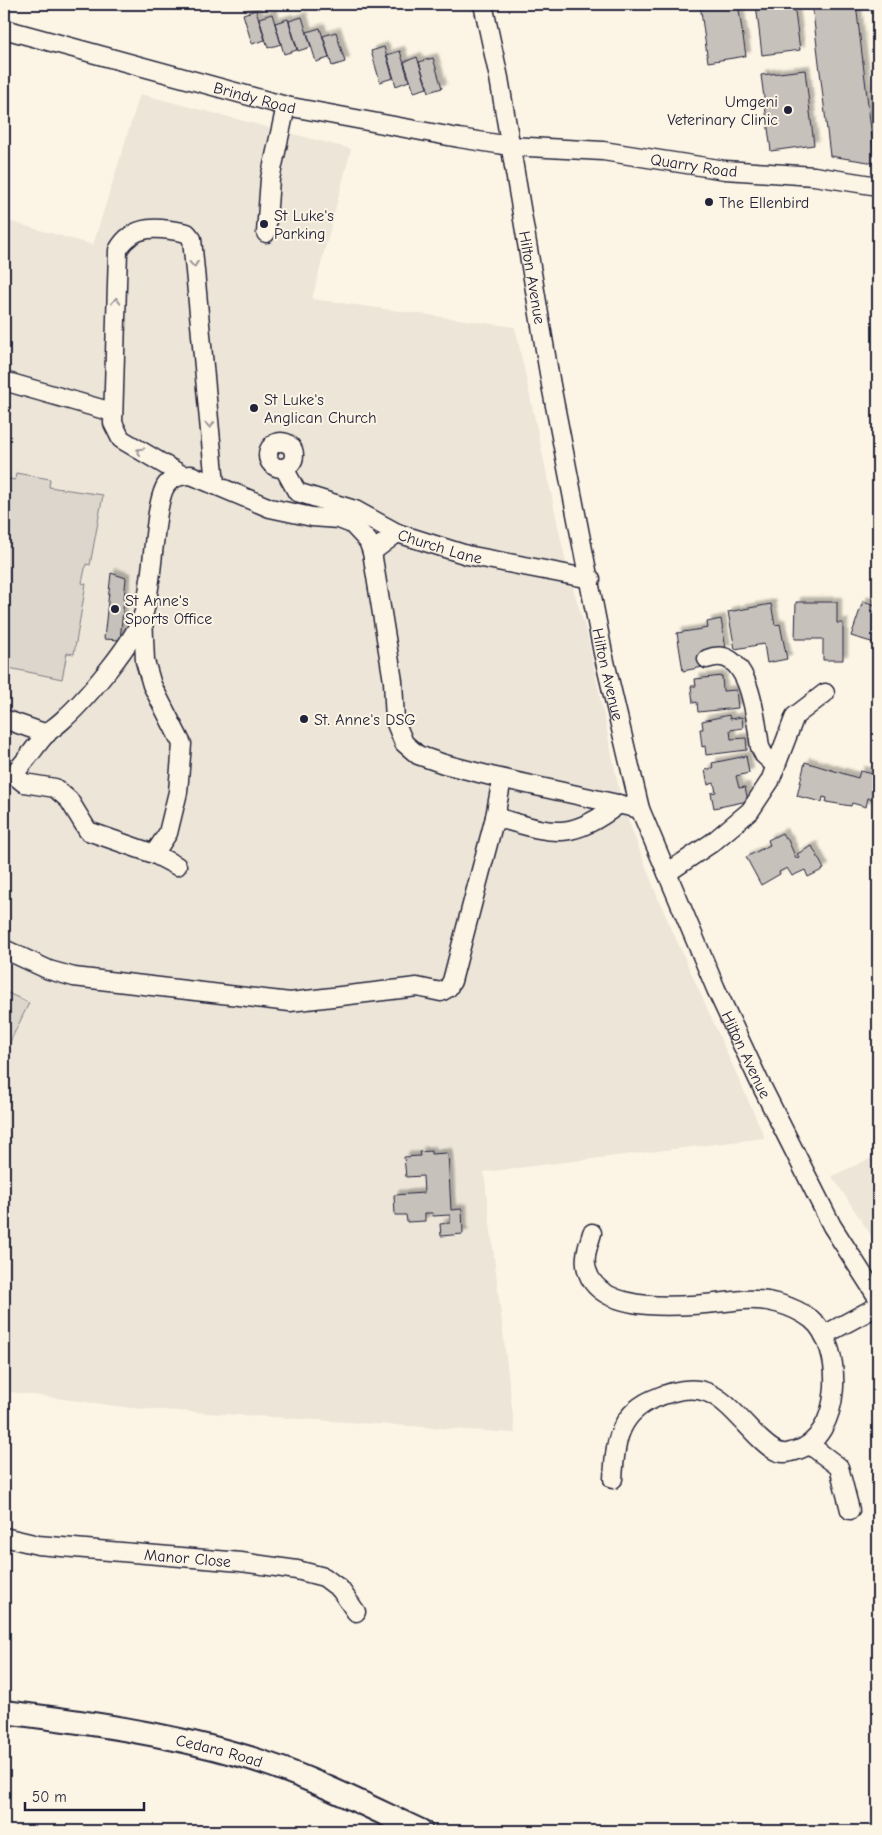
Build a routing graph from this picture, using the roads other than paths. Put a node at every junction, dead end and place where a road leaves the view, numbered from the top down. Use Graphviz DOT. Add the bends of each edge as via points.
graph roads {
  1 [pos="483,4"];
  2 [pos="4,29"];
  3 [pos="286,106"];
  4 [pos="510,146"];
  5 [pos="878,186"];
  6 [pos="266,233"];
  7 [pos="4,381"];
  8 [pos="112,412"];
  9 [pos="284,468"];
  10 [pos="182,475"];
  11 [pos="215,484"];
  12 [pos="397,534"];
  13 [pos="372,552"];
  14 [pos="591,579"];
  15 [pos="143,616"];
  16 [pos="707,659"];
  17 [pos="826,693"];
  18 [pos="4,719"];
  19 [pos="47,734"];
  20 [pos="775,765"];
  21 [pos="502,779"];
  22 [pos="8,780"];
  23 [pos="619,804"];
  24 [pos="640,808"];
  25 [pos="495,818"];
  26 [pos="154,854"];
  27 [pos="177,866"];
  28 [pos="667,873"];
  29 [pos="4,949"];
  30 [pos="592,1233"];
  31 [pos="878,1298"];
  32 [pos="878,1306"];
  33 [pos="824,1335"];
  34 [pos="810,1444"];
  35 [pos="613,1479"];
  36 [pos="850,1510"];
  37 [pos="4,1537"];
  38 [pos="356,1612"];
  39 [pos="4,1712"];
  40 [pos="421,1831"];
  1 -- 4 [label="street, Hilton Avenue"];
  2 -- 3 [label="street, Brindy Road"];
  3 -- 4 [label="street, Brindy Road"];
  3 -- 6 [label="street" via="270,180"];
  4 -- 5 [label="street, Quarry Road" via="603,152 725,170 814,176"];
  4 -- 14 [label="street, Hilton Avenue" via="549,376"];
  7 -- 8 [label="street"];
  10 -- 8 [label="street, one-way" via="121,439 113,423"];
  8 -- 11 [label="street, one-way" via="118,250 125,237 136,231 163,228 186,233 192,239 193,247"];
  9 -- 12 [label="street, Church Lane" via="297,492 355,510"];
  10 -- 11 [label="street"];
  10 -- 15 [label="street" via="163,491 150,594"];
  11 -- 13 [label="street" via="270,508 352,524 368,541"];
  12 -- 13 [label="street"];
  12 -- 14 [label="street, Church Lane" via="467,554"];
  13 -- 21 [label="street" via="393,681 396,721 404,743 418,755"];
  14 -- 24 [label="street, Hilton Avenue" via="604,653"];
  15 -- 19 [label="street" via="109,667"];
  15 -- 26 [label="street" via="145,661 152,685 182,744 178,792 168,833"];
  16 -- 20 [label="street" via="725,657 740,671 751,694 760,747"];
  17 -- 20 [label="street" via="795,716"];
  18 -- 19 [label="street"];
  19 -- 22 [label="street"];
  20 -- 28 [label="street" via="765,789 750,811 713,842"];
  21 -- 23 [label="street"];
  21 -- 25 [label="street"];
  22 -- 26 [label="street" via="55,788 69,800 88,831"];
  23 -- 24 [label="street"];
  23 -- 25 [label="street" via="597,821 567,831 553,832"];
  24 -- 28 [label="street, Hilton Avenue"];
  25 -- 29 [label="street" via="452,980 441,992 417,988 290,1002 74,977 48,970"];
  26 -- 27 [label="street"];
  28 -- 31 [label="street, Hilton Avenue" via="763,1090 832,1226"];
  30 -- 33 [label="street" via="586,1255 587,1270 601,1289 615,1297 639,1305 683,1306 747,1300 774,1302 812,1320"];
  32 -- 33 [label="street"];
  33 -- 34 [label="street" via="835,1388 825,1428"];
  34 -- 35 [label="street" via="784,1453 769,1448 737,1414 710,1392 694,1388 669,1392 642,1404 624,1424 615,1445"];
  34 -- 36 [label="street" via="839,1467"];
  37 -- 38 [label="street, Manor Close" via="38,1545 241,1562 297,1570 324,1577 340,1589"];
  39 -- 40 [label="main road, Cedara Road" via="160,1735 244,1757 336,1791"];
}
